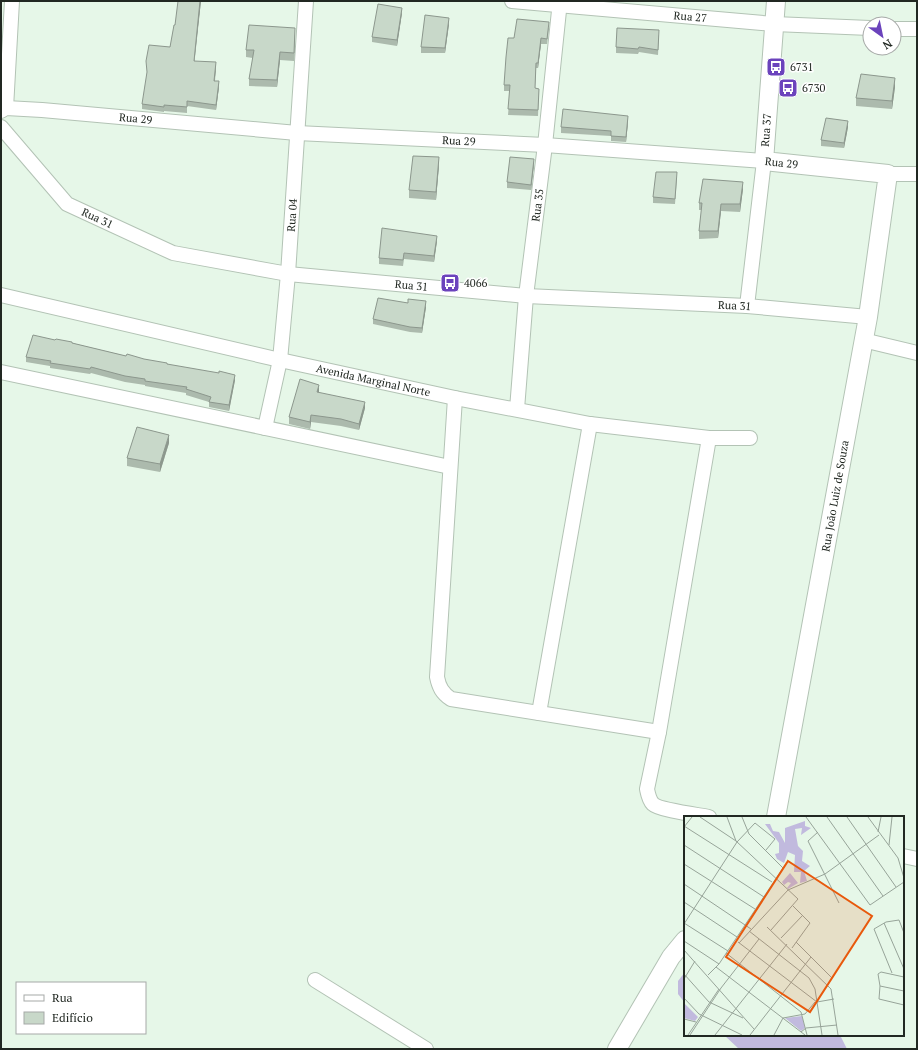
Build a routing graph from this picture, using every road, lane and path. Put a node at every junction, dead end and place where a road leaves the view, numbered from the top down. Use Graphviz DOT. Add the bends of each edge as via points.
graph roads {
  1 [pos="12,1"];
  2 [pos="306,1"];
  3 [pos="512,1"];
  4 [pos="776,1"];
  5 [pos="560,3"];
  6 [pos="774,24"];
  7 [pos="862,28"];
  8 [pos="902,29"];
  9 [pos="917,29"];
  10 [pos="4,110"];
  11 [pos="1,127"];
  12 [pos="297,133"];
  13 [pos="545,145"];
  14 [pos="764,161"];
  15 [pos="888,174"];
  16 [pos="917,174"];
  17 [pos="288,274"];
  18 [pos="1,295"];
  19 [pos="526,296"];
  20 [pos="747,306"];
  21 [pos="868,317"];
  22 [pos="864,340"];
  23 [pos="917,353"];
  24 [pos="280,360"];
  25 [pos="1,372"];
  26 [pos="455,398"];
  27 [pos="517,409"];
  28 [pos="590,424"];
  29 [pos="265,428"];
  30 [pos="709,438"];
  31 [pos="750,438"];
  32 [pos="450,467"];
  33 [pos="539,713"];
  34 [pos="659,732"];
  35 [pos="704,816"];
  36 [pos="776,816"];
  37 [pos="904,856"];
  38 [pos="917,859"];
  39 [pos="684,941"];
  40 [pos="315,980"];
  41 [pos="426,1049"];
  42 [pos="617,1049"];
  1 -- 10 [label="street"];
  2 -- 12 [label="street, Rua 04"];
  3 -- 5 [label="street, Rua 27"];
  4 -- 6 [label="street, Rua 37"];
  5 -- 6 [label="street, Rua 27"];
  5 -- 13 [label="street, Rua 35"];
  6 -- 7 [label="street, Rua 27"];
  6 -- 14 [label="street, Rua 37"];
  8 -- 9 [label="street"];
  10 -- 12 [label="street, Rua 29"];
  11 -- 17 [label="street, Rua 31" via="67,204 172,253"];
  12 -- 13 [label="street, Rua 29"];
  12 -- 17 [label="street, Rua 04"];
  13 -- 14 [label="street, Rua 29"];
  13 -- 19 [label="street, Rua 35"];
  14 -- 15 [label="street, Rua 29"];
  14 -- 20 [label="street, Rua 37"];
  15 -- 16 [label="street, Rua 29"];
  15 -- 21 [label="street, Rua João Luiz de Souza"];
  17 -- 19 [label="street, Rua 31"];
  17 -- 24 [label="street, Rua 04"];
  18 -- 24 [label="street, Avenida Marginal Norte"];
  19 -- 20 [label="street, Rua 31"];
  19 -- 27 [label="street, Rua 35"];
  20 -- 21 [label="street, Rua 31"];
  21 -- 22 [label="street, Rua João Luiz de Souza"];
  22 -- 23 [label="street"];
  22 -- 36 [label="street, Rua João Luiz de Souza"];
  24 -- 26 [label="street, Avenida Marginal Norte"];
  24 -- 29 [label="street, Rua 04"];
  25 -- 29 [label="street"];
  26 -- 27 [label="street, Avenida Marginal Norte"];
  26 -- 32 [label="street"];
  27 -- 28 [label="street, Avenida Marginal Norte"];
  28 -- 30 [label="street, Avenida Marginal Norte"];
  28 -- 33 [label="street"];
  29 -- 32 [label="street"];
  30 -- 31 [label="street, Avenida Marginal Norte"];
  30 -- 34 [label="street"];
  32 -- 33 [label="street" via="436,677 439,688 451,699"];
  33 -- 34 [label="street"];
  34 -- 35 [label="street" via="647,789 649,798 654,805 662,808"];
  37 -- 38 [label="street"];
  39 -- 42 [label="street" via="671,957"];
  40 -- 41 [label="street"];
}
